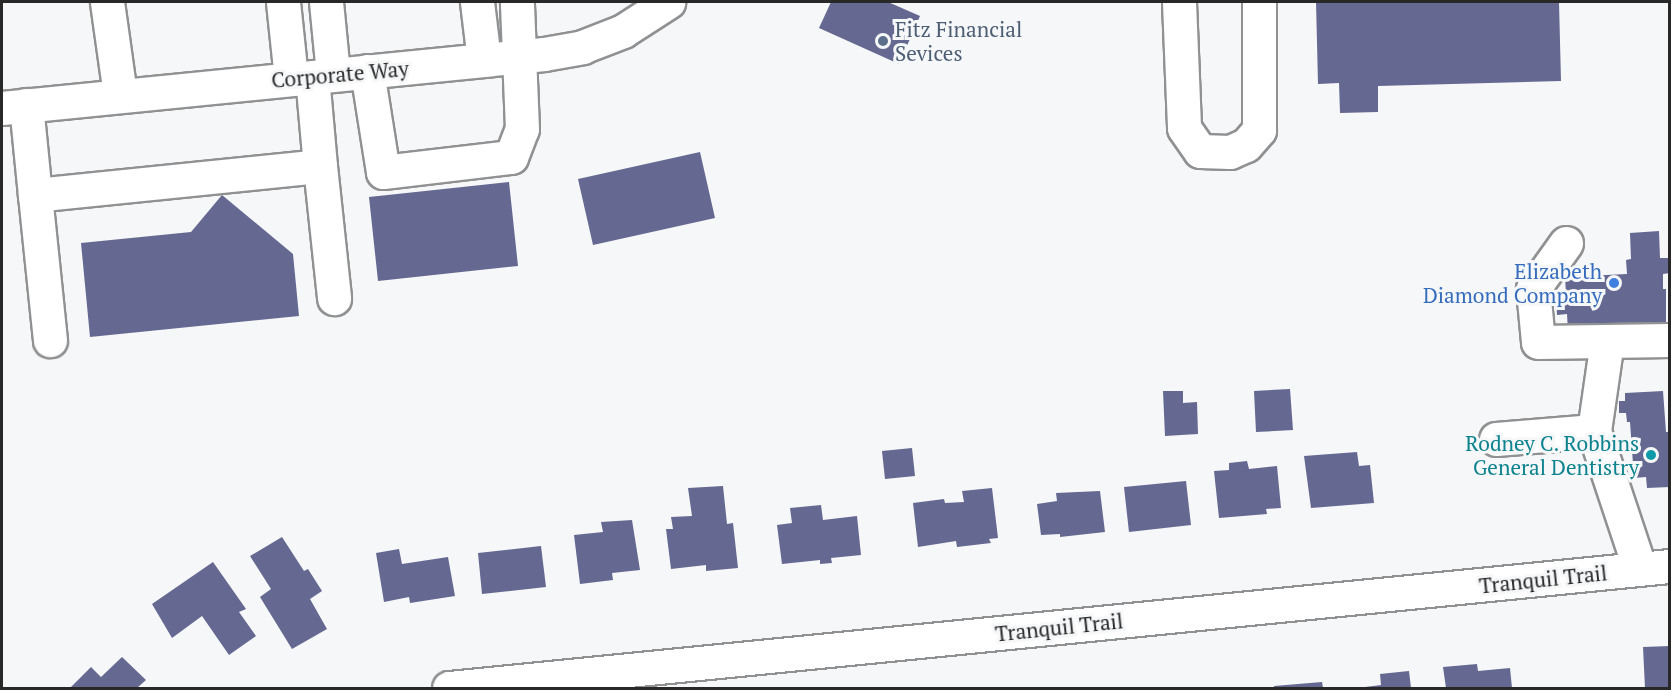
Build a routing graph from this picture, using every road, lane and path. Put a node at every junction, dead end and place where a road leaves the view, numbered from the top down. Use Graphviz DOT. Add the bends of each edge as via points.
graph roads {
  1 [pos="107,2"];
  2 [pos="283,2"];
  3 [pos="326,2"];
  4 [pos="477,2"];
  5 [pos="517,2"];
  6 [pos="668,2"];
  7 [pos="1179,2"];
  8 [pos="1259,2"];
  9 [pos="520,57"];
  10 [pos="484,60"];
  11 [pos="367,71"];
  12 [pos="312,76"];
  13 [pos="120,95"];
  14 [pos="14,106"];
  15 [pos="320,166"];
  16 [pos="35,195"];
  17 [pos="1566,243"];
  18 [pos="334,298"];
  19 [pos="50,340"];
  20 [pos="1670,340"];
  21 [pos="1607,341"];
  22 [pos="1594,431"];
  23 [pos="1496,438"];
  24 [pos="1655,568"];
  25 [pos="449,688"];
  1 -- 13 [label="street"];
  2 -- 12 [label="street"];
  3 -- 12 [label="street"];
  4 -- 10 [label="street"];
  5 -- 9 [label="street"];
  6 -- 9 [label="street, Corporate Way" via="623,31 582,46"];
  7 -- 8 [label="street" via="1184,128 1200,151 1230,152 1246,146 1259,130"];
  9 -- 10 [label="street, Corporate Way"];
  9 -- 11 [label="street" via="522,129 511,157 383,172"];
  10 -- 11 [label="street, Corporate Way"];
  11 -- 12 [label="street, Corporate Way"];
  12 -- 13 [label="street, Corporate Way"];
  12 -- 15 [label="street"];
  13 -- 14 [label="street, Corporate Way"];
  14 -- 16 [label="street"];
  15 -- 16 [label="street"];
  15 -- 18 [label="street"];
  16 -- 19 [label="street"];
  17 -- 21 [label="street" via="1533,289 1538,342"];
  20 -- 21 [label="street"];
  21 -- 22 [label="street"];
  22 -- 23 [label="street"];
  22 -- 24 [label="street"];
  24 -- 25 [label="street, Tranquil Trail"];
}
